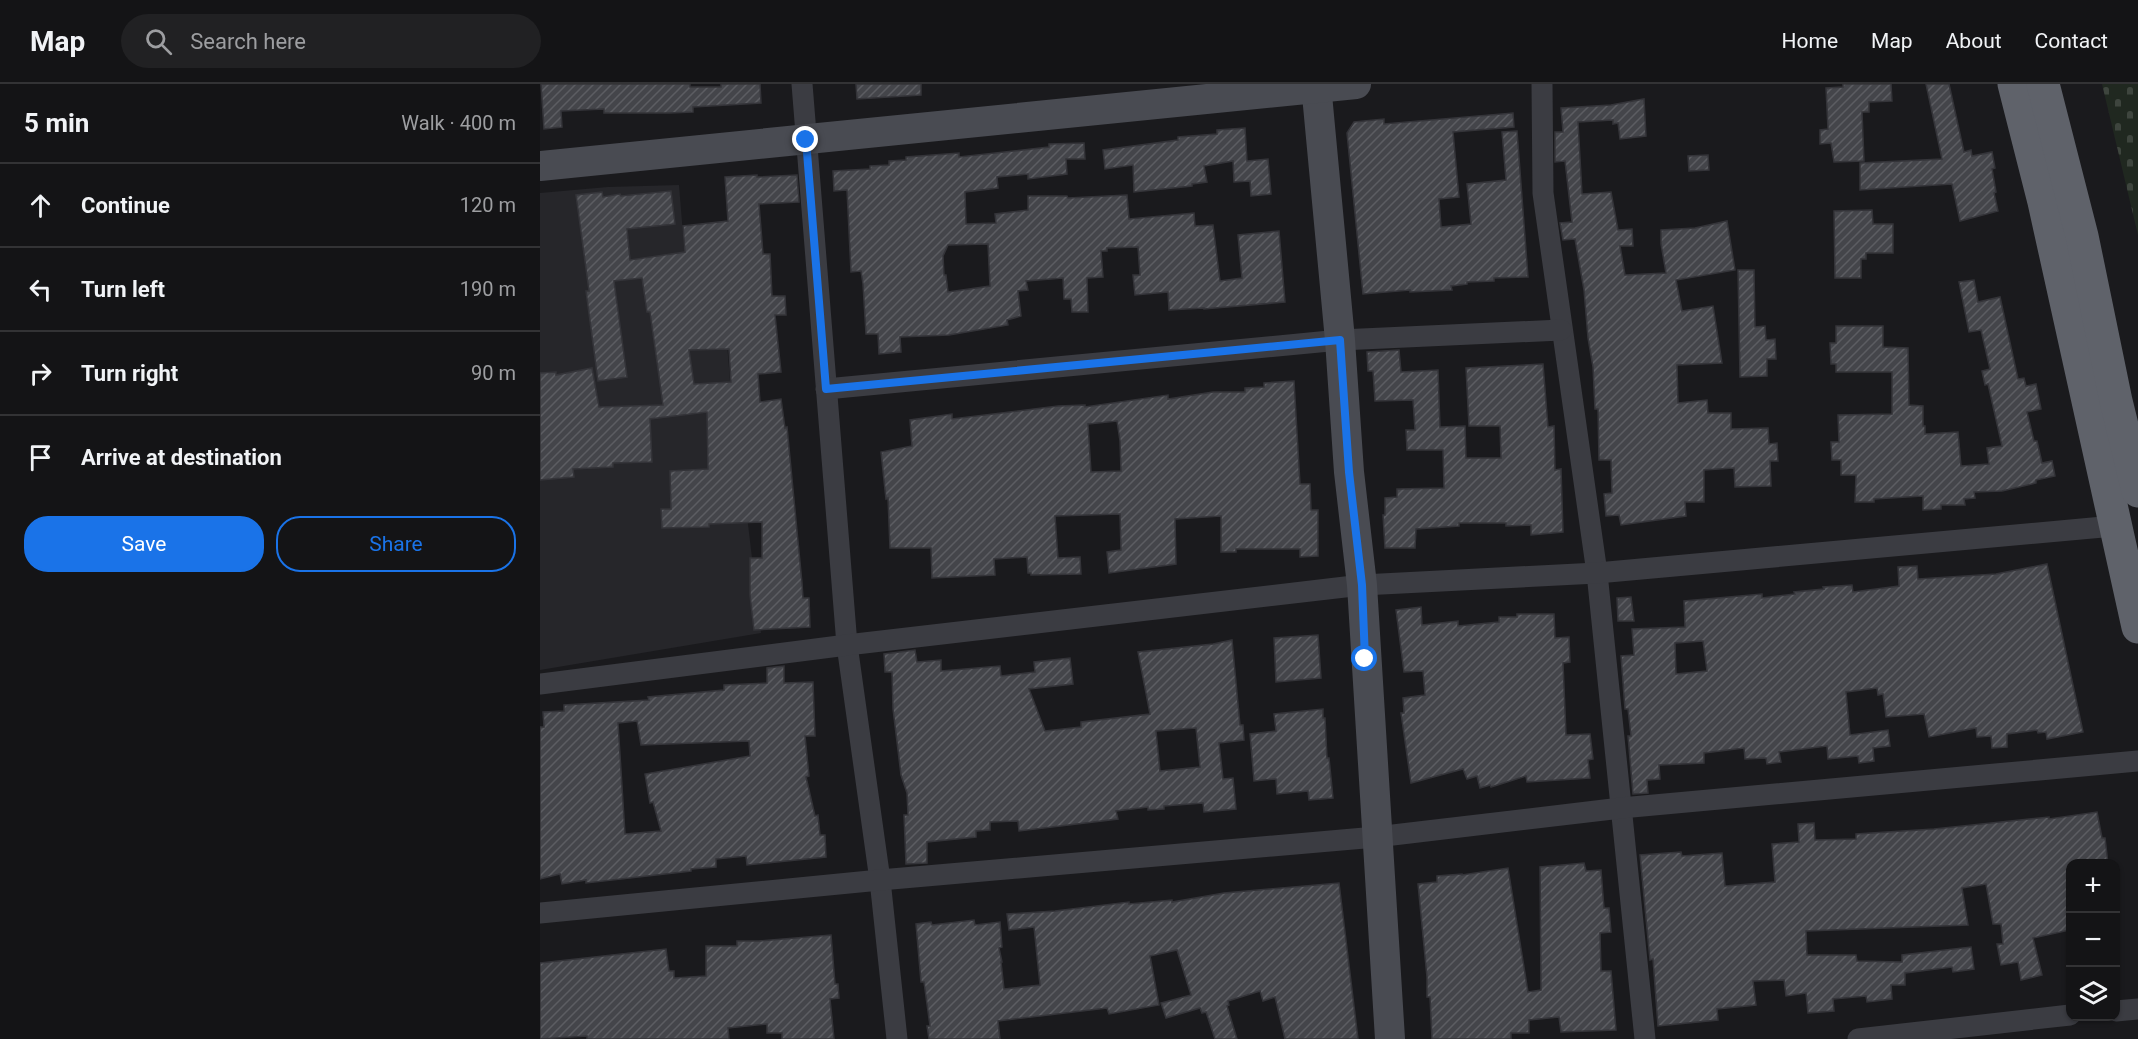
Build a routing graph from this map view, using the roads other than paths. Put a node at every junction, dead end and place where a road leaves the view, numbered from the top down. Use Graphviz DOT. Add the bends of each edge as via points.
graph roads {
  1 [pos="801,84"];
  2 [pos="1356,84"];
  3 [pos="1542,84"];
  4 [pos="2014,84"];
  5 [pos="2043,84"];
  6 [pos="1316,86"];
  7 [pos="806,140"];
  8 [pos="540,166"];
  9 [pos="1561,330"];
  10 [pos="1340,340"];
  11 [pos="826,389"];
  12 [pos="2138,490"];
  13 [pos="2114,526"];
  14 [pos="1598,573"];
  15 [pos="1362,585"];
  16 [pos="2138,627"];
  17 [pos="847,645"];
  18 [pos="540,684"];
  19 [pos="2138,761"];
  20 [pos="1621,808"];
  21 [pos="1376,837"];
  22 [pos="880,880"];
  23 [pos="540,913"];
  24 [pos="2138,1009"];
  25 [pos="2120,1011"];
  26 [pos="2066,1016"];
  27 [pos="897,1039"];
  28 [pos="1390,1039"];
  29 [pos="1645,1039"];
  30 [pos="1858,1039"];
  1 -- 7 [label="street"];
  2 -- 6 [label="main road"];
  3 -- 9 [label="street" via="1543,194"];
  4 -- 13 [label="highway" via="2044,202"];
  5 -- 12 [label="highway" via="2082,236"];
  6 -- 7 [label="main road"];
  6 -- 10 [label="main road"];
  7 -- 8 [label="main road"];
  7 -- 11 [label="street"];
  9 -- 10 [label="street"];
  9 -- 14 [label="street"];
  10 -- 11 [label="street"];
  10 -- 15 [label="main road"];
  11 -- 17 [label="street"];
  13 -- 14 [label="street"];
  13 -- 16 [label="highway"];
  14 -- 15 [label="street"];
  14 -- 20 [label="street"];
  15 -- 17 [label="street"];
  15 -- 21 [label="main road"];
  17 -- 18 [label="street"];
  17 -- 22 [label="street"];
  19 -- 20 [label="street"];
  20 -- 21 [label="street"];
  20 -- 29 [label="street"];
  21 -- 22 [label="street"];
  21 -- 28 [label="main road"];
  22 -- 23 [label="street"];
  22 -- 27 [label="street"];
  24 -- 25 [label="street"];
  26 -- 30 [label="street"];
}
